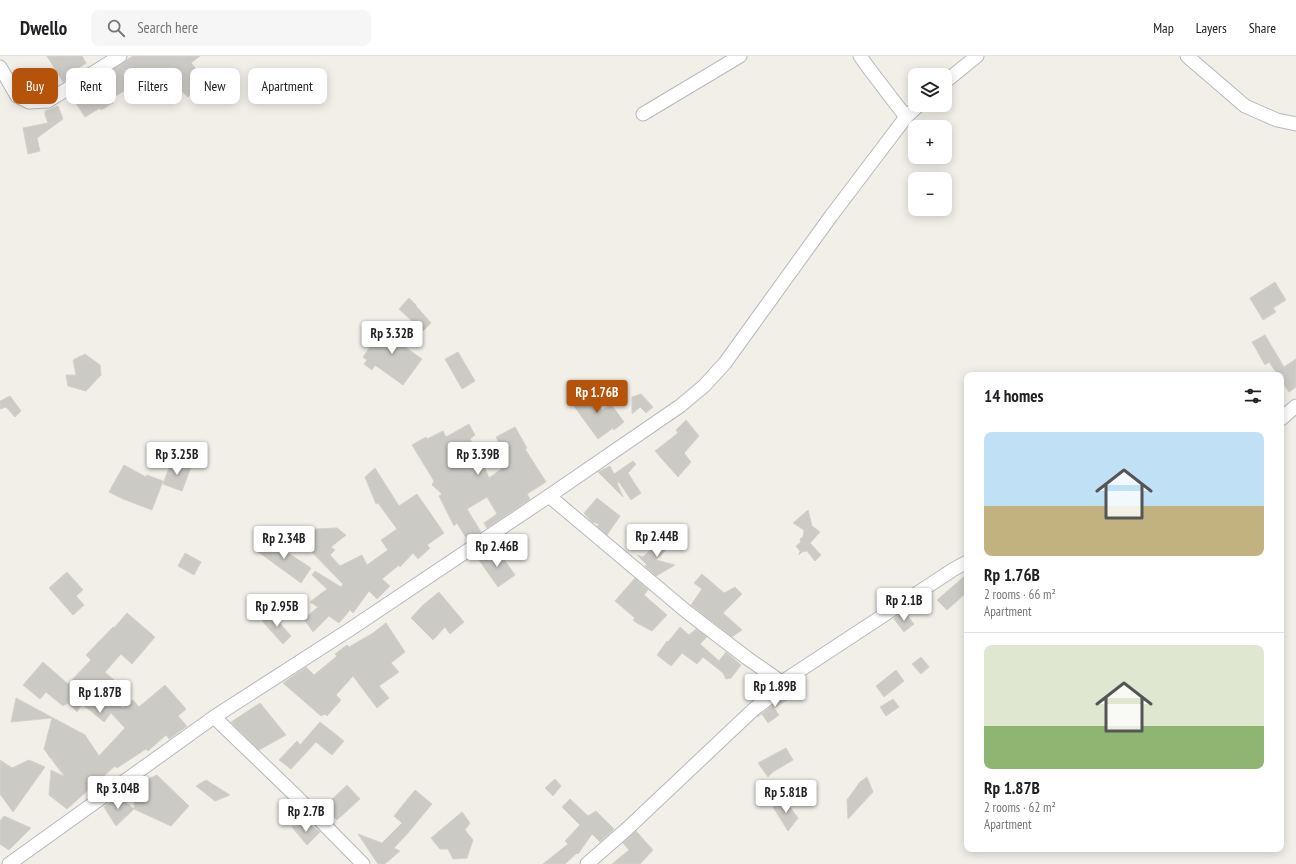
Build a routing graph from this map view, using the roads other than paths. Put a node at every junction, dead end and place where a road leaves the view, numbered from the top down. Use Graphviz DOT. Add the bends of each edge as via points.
graph roads {
  1 [pos="120,56"];
  2 [pos="740,56"];
  3 [pos="860,56"];
  4 [pos="977,56"];
  5 [pos="1187,56"];
  6 [pos="0,67"];
  7 [pos="952,76"];
  8 [pos="911,112"];
  9 [pos="643,114"];
  10 [pos="906,117"];
  11 [pos="1296,124"];
  12 [pos="1296,406"];
  13 [pos="1284,416"];
  14 [pos="549,496"];
  15 [pos="964,564"];
  16 [pos="779,684"];
  17 [pos="214,717"];
  18 [pos="9,864"];
  19 [pos="363,864"];
  20 [pos="587,864"];
  1 -- 6 [label="street" via="48,100 29,102 17,96"];
  2 -- 9 [label="street"];
  3 -- 10 [label="street"];
  4 -- 7 [label="street"];
  5 -- 11 [label="street" via="1245,106 1277,120"];
  8 -- 10 [label="street"];
  10 -- 14 [label="street" via="725,363 704,386 680,406"];
  12 -- 13 [label="street"];
  14 -- 16 [label="street" via="687,612 777,679"];
  14 -- 17 [label="street"];
  15 -- 16 [label="street"];
  16 -- 20 [label="street" via="772,695"];
  17 -- 18 [label="street"];
  17 -- 19 [label="street"];
}
